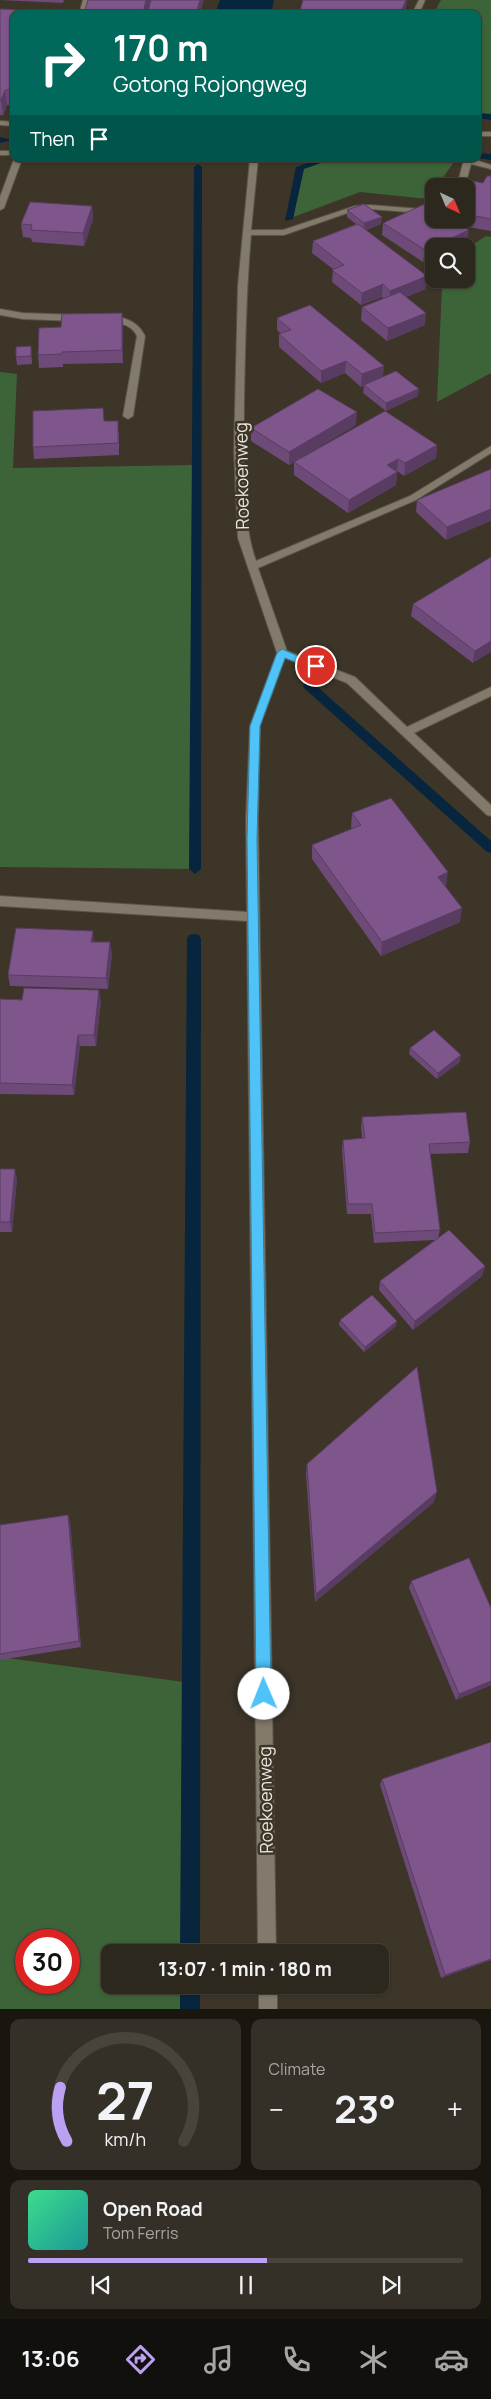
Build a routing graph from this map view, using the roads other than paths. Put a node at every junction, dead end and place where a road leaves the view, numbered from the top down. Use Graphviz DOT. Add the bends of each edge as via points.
graph roads {
  1 [pos="17,162"];
  2 [pos="254,162"];
  3 [pos="468,162"];
  4 [pos="475,162"];
  5 [pos="491,167"];
  6 [pos="464,178"];
  7 [pos="0,208"];
  8 [pos="425,211"];
  9 [pos="247,232"];
  10 [pos="0,312"];
  11 [pos="128,416"];
  12 [pos="491,449"];
  13 [pos="252,567"];
  14 [pos="282,653"];
  15 [pos="491,691"];
  16 [pos="406,732"];
  17 [pos="491,812"];
  18 [pos="0,901"];
  19 [pos="253,917"];
  20 [pos="267,1944"];
  21 [pos="268,1994"];
  22 [pos="268,2009"];
  1 -- 7 [label="street"];
  2 -- 9 [label="street, Roekoenweg"];
  3 -- 6 [label="street"];
  4 -- 5 [label="street"];
  8 -- 9 [label="street" via="355,208 284,233"];
  9 -- 13 [label="street, Roekoenweg" via="242,285 240,450 243,538"];
  10 -- 11 [label="street" via="130,322 138,328 141,336"];
  12 -- 13 [label="street" via="413,498"];
  13 -- 14 [label="street, Roekoenweg"];
  14 -- 16 [label="street" via="351,680"];
  14 -- 19 [label="street, Roekoenweg" via="255,726"];
  15 -- 16 [label="street"];
  16 -- 17 [label="street"];
  18 -- 19 [label="street"];
  19 -- 20 [label="street, Roekoenweg"];
  21 -- 22 [label="street"];
}
